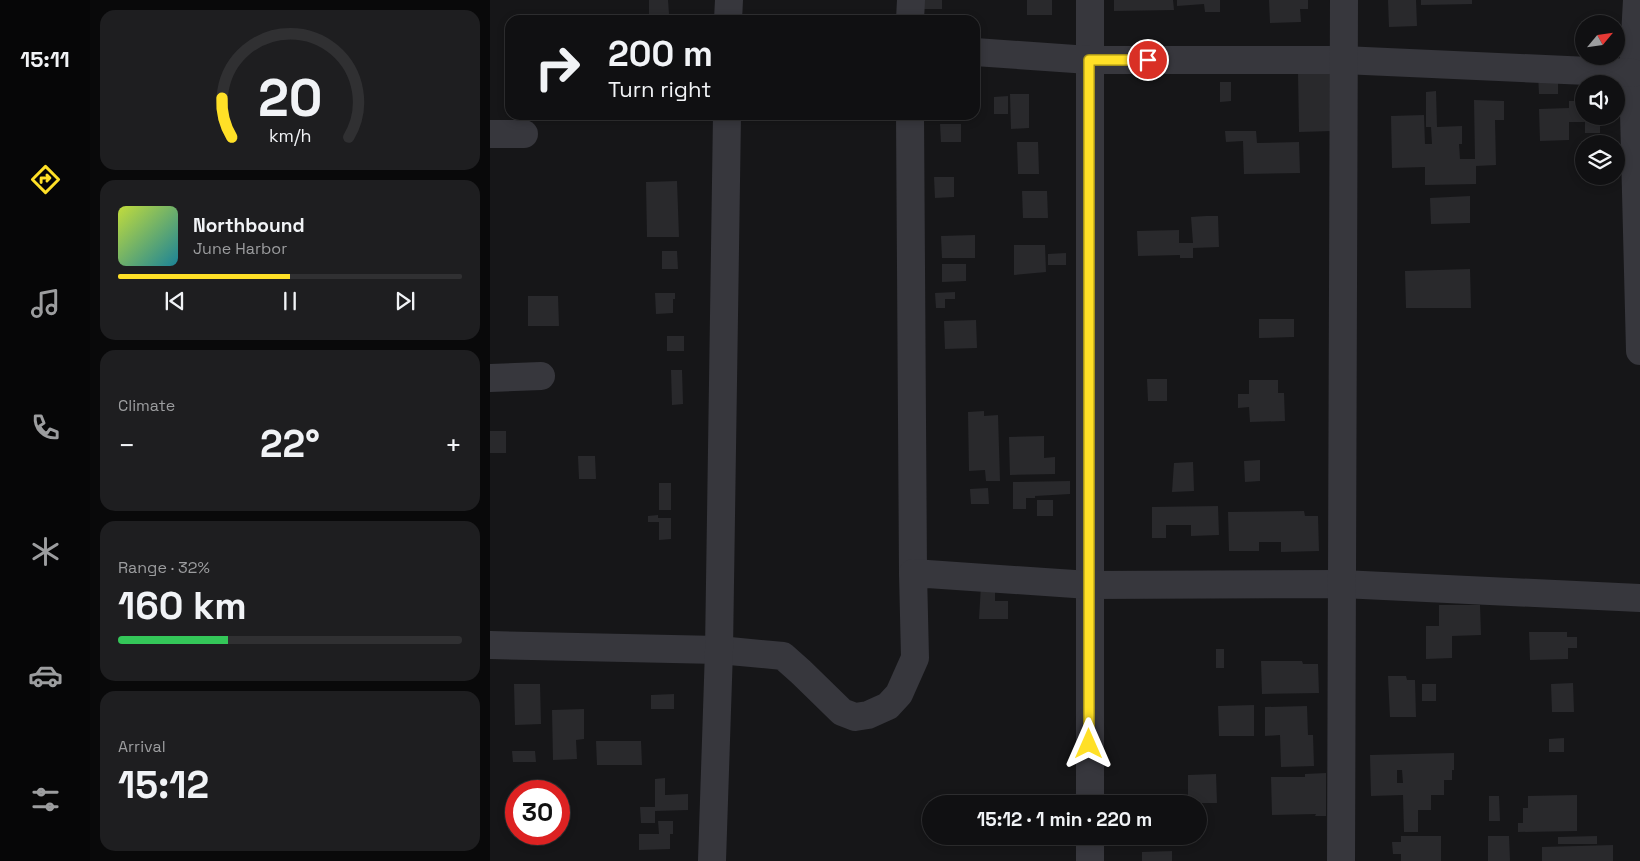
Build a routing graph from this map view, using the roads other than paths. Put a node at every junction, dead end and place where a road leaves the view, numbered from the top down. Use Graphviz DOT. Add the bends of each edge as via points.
graph roads {
  1 [pos="729,0"];
  2 [pos="911,0"];
  3 [pos="1090,0"];
  4 [pos="1344,0"];
  5 [pos="1637,0"];
  6 [pos="728,15"];
  7 [pos="910,15"];
  8 [pos="980,52"];
  9 [pos="1089,60"];
  10 [pos="1343,60"];
  11 [pos="1633,73"];
  12 [pos="727,120"];
  13 [pos="910,120"];
  14 [pos="490,134"];
  15 [pos="524,134"];
  16 [pos="1640,351"];
  17 [pos="541,376"];
  18 [pos="490,378"];
  19 [pos="913,573"];
  20 [pos="1342,584"];
  21 [pos="1088,585"];
  22 [pos="1640,598"];
  23 [pos="490,645"];
  24 [pos="719,650"];
  25 [pos="1090,795"];
  26 [pos="1090,845"];
  27 [pos="712,861"];
  28 [pos="1090,861"];
  29 [pos="1341,861"];
  1 -- 6 [label="street"];
  2 -- 7 [label="street"];
  3 -- 9 [label="street"];
  4 -- 10 [label="street"];
  5 -- 11 [label="street"];
  8 -- 9 [label="street"];
  9 -- 10 [label="street"];
  9 -- 21 [label="street"];
  10 -- 11 [label="street"];
  10 -- 20 [label="street"];
  11 -- 16 [label="street"];
  12 -- 24 [label="street"];
  13 -- 19 [label="street"];
  14 -- 15 [label="street"];
  17 -- 18 [label="street"];
  19 -- 21 [label="street"];
  19 -- 24 [label="street" via="914,658 900,694 888,706 868,715 842,712 784,656"];
  20 -- 21 [label="street"];
  20 -- 22 [label="street"];
  20 -- 29 [label="street"];
  21 -- 25 [label="street"];
  23 -- 24 [label="street"];
  24 -- 27 [label="street"];
  26 -- 28 [label="street"];
}
